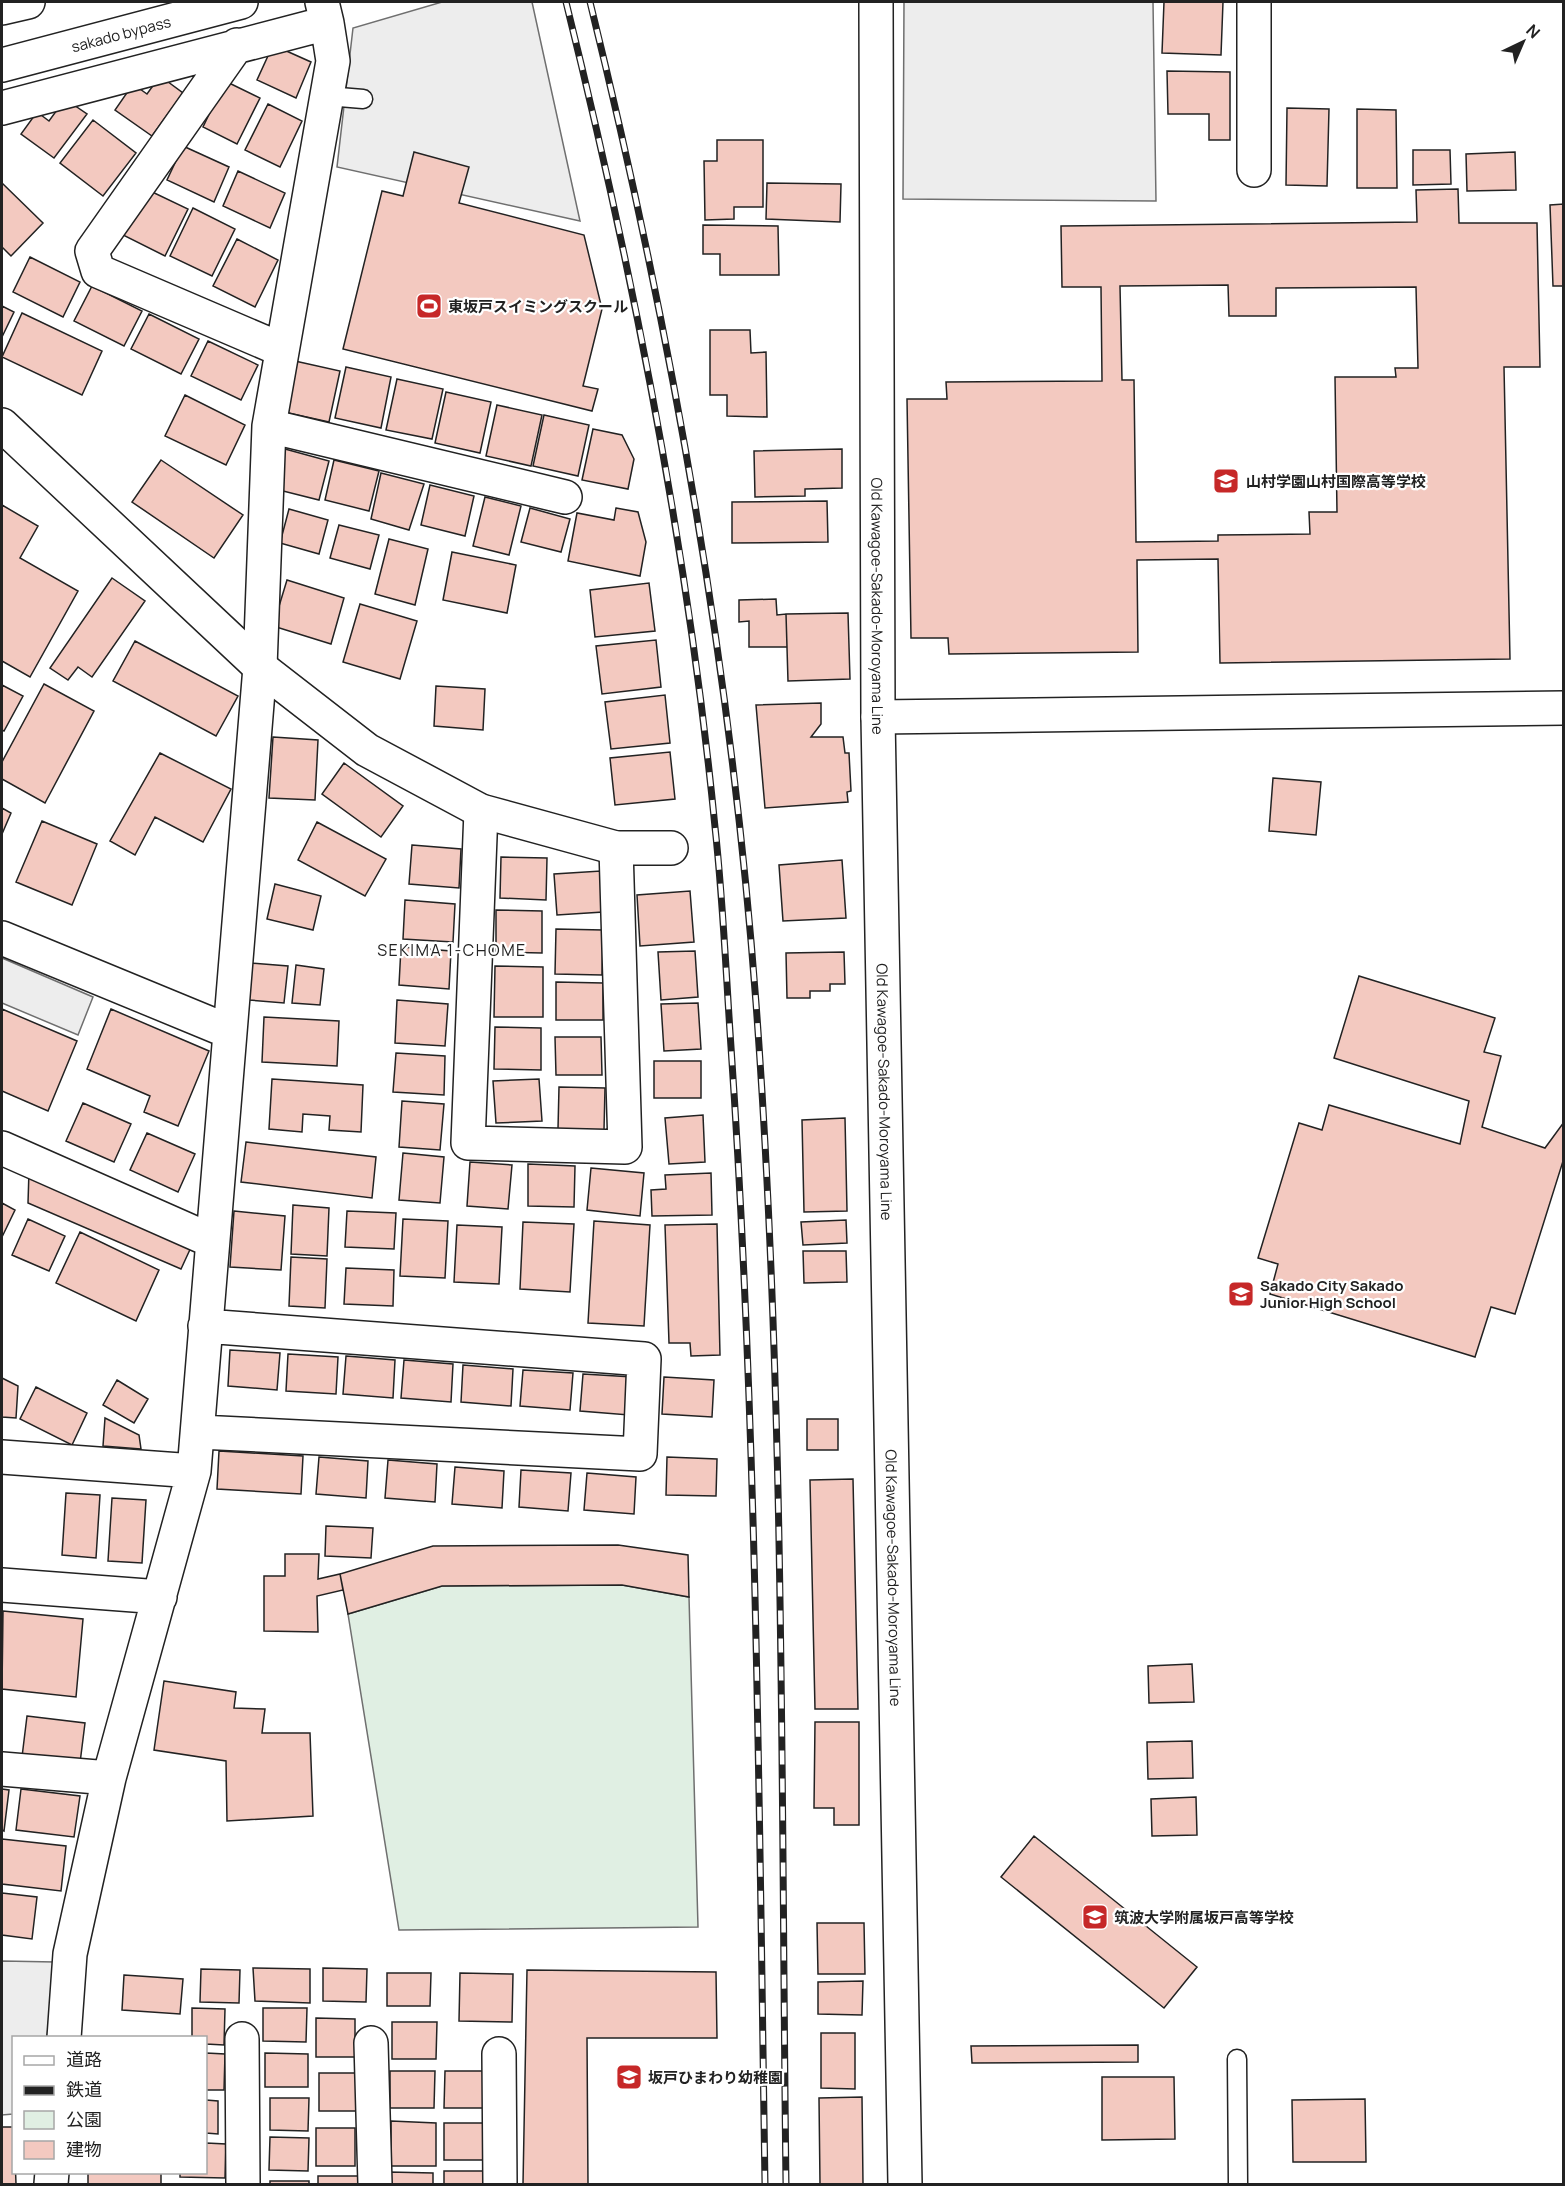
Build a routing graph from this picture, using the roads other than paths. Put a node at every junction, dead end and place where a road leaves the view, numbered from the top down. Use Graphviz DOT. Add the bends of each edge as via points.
graph roads {
  1 [pos="28,2"];
  2 [pos="241,2"];
  3 [pos="876,2"];
  4 [pos="1254,2"];
  5 [pos="2,8"];
  6 [pos="325,12"];
  7 [pos="237,45"];
  8 [pos="2,64"];
  9 [pos="327,96"];
  10 [pos="363,99"];
  11 [pos="2,108"];
  12 [pos="1254,170"];
  13 [pos="280,349"];
  14 [pos="2,425"];
  15 [pos="268,426"];
  16 [pos="565,497"];
  17 [pos="260,667"];
  18 [pos="1563,708"];
  19 [pos="878,717"];
  20 [pos="481,811"];
  21 [pos="616,848"];
  22 [pos="670,848"];
  23 [pos="2,938"];
  24 [pos="228,1028"];
  25 [pos="2,1149"];
  26 [pos="213,1237"];
  27 [pos="205,1326"];
  28 [pos="199,1432"];
  29 [pos="2,1456"];
  30 [pos="194,1471"];
  31 [pos="2,1585"];
  32 [pos="160,1597"];
  33 [pos="2,1769"];
  34 [pos="109,1778"];
  35 [pos="64,2036"];
  36 [pos="242,2039"];
  37 [pos="371,2043"];
  38 [pos="500,2054"];
  39 [pos="1237,2059"];
  40 [pos="243,2184"];
  41 [pos="375,2184"];
  42 [pos="500,2184"];
  43 [pos="904,2184"];
  44 [pos="1238,2184"];
  1 -- 5 [label="main road"];
  2 -- 8 [label="main road, sakado bypass"];
  3 -- 19 [label="main road, Old Kawagoe-Sakado-Moroyama Line"];
  4 -- 12 [label="main road"];
  6 -- 7 [label="main road"];
  6 -- 9 [label="main road" via="333,61"];
  7 -- 11 [label="main road"];
  7 -- 13 [label="main road" via="92,251 98,271"];
  9 -- 10 [label="lane"];
  9 -- 13 [label="main road"];
  13 -- 15 [label="main road"];
  14 -- 17 [label="main road"];
  15 -- 16 [label="main road"];
  15 -- 17 [label="main road"];
  17 -- 20 [label="main road" via="367,750"];
  17 -- 24 [label="main road"];
  18 -- 19 [label="main road"];
  19 -- 43 [label="main road, Old Kawagoe-Sakado-Moroyama Line"];
  20 -- 21 [label="main road"];
  20 -- 21 [label="main road" via="468,1143 625,1147"];
  21 -- 22 [label="main road"];
  23 -- 24 [label="main road"];
  24 -- 26 [label="main road"];
  25 -- 26 [label="main road" via="201,1236"];
  26 -- 27 [label="main road"];
  27 -- 28 [label="main road"];
  27 -- 28 [label="main road" via="644,1359 640,1454"];
  28 -- 30 [label="main road"];
  29 -- 30 [label="main road"];
  30 -- 32 [label="main road"];
  31 -- 32 [label="main road"];
  32 -- 34 [label="main road"];
  33 -- 34 [label="main road"];
  34 -- 35 [label="main road" via="70,1954"];
  36 -- 40 [label="main road"];
  37 -- 41 [label="main road"];
  38 -- 42 [label="main road"];
  39 -- 44 [label="lane"];
}
